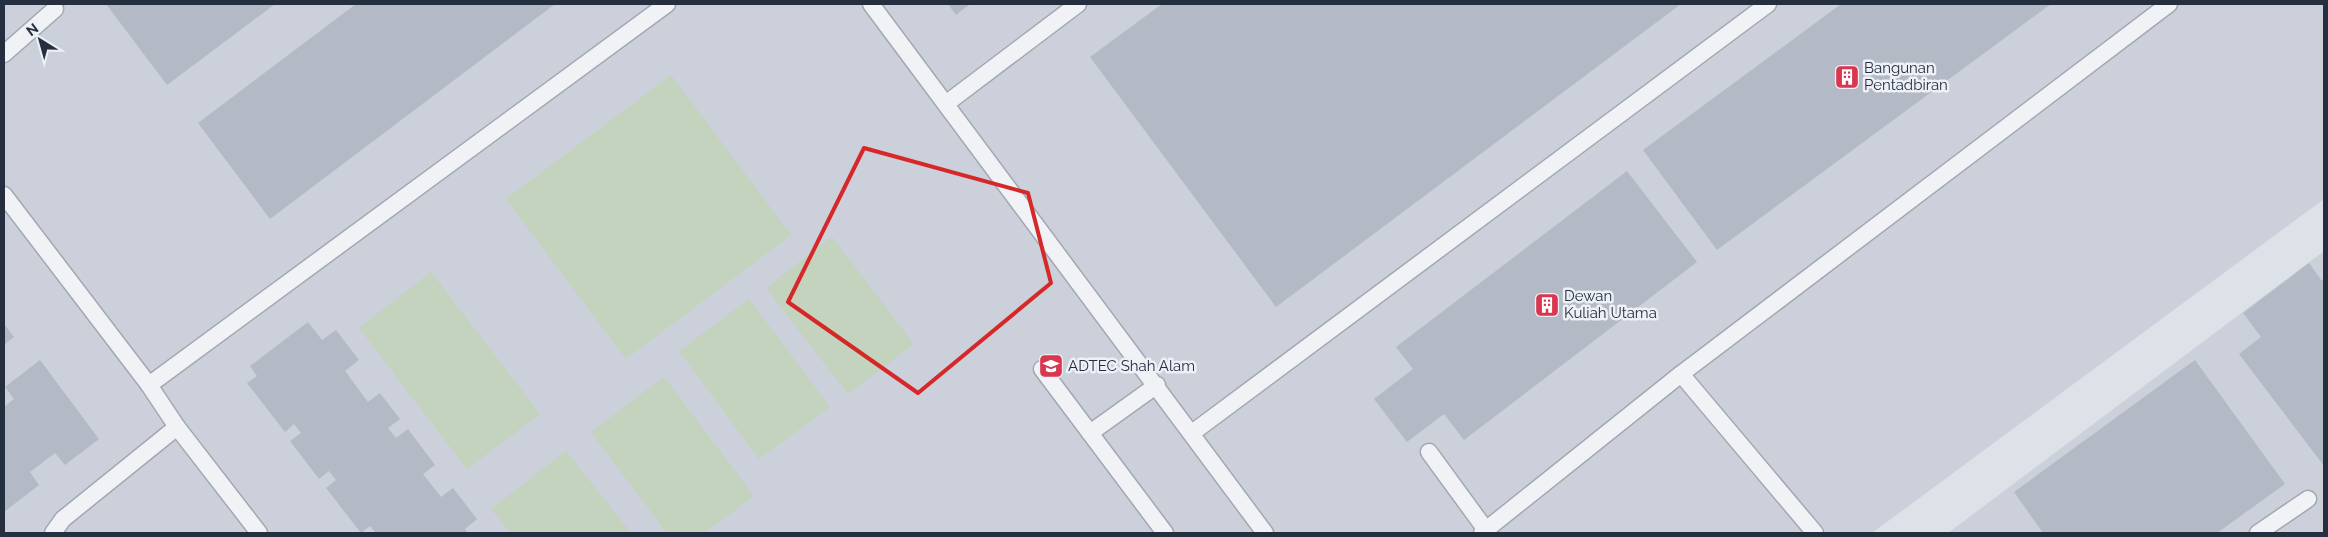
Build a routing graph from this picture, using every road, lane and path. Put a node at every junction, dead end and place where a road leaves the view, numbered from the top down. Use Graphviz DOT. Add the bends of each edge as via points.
graph roads {
  1 [pos="667,4"];
  2 [pos="872,4"];
  3 [pos="1078,4"];
  4 [pos="1768,4"];
  5 [pos="2169,4"];
  6 [pos="55,9"];
  7 [pos="4,54"];
  8 [pos="947,103"];
  9 [pos="4,195"];
  10 [pos="1042,369"];
  11 [pos="1681,374"];
  12 [pos="149,385"];
  13 [pos="1157,385"];
  14 [pos="177,428"];
  15 [pos="1090,433"];
  16 [pos="1192,433"];
  17 [pos="1429,452"];
  18 [pos="2308,499"];
  19 [pos="1484,532"];
  20 [pos="53,533"];
  21 [pos="259,533"];
  22 [pos="1165,533"];
  23 [pos="1264,533"];
  24 [pos="1815,533"];
  25 [pos="2258,533"];
  1 -- 12 [label="lane"];
  2 -- 8 [label="lane"];
  3 -- 8 [label="lane"];
  4 -- 16 [label="lane"];
  5 -- 11 [label="lane"];
  6 -- 7 [label="lane"];
  8 -- 13 [label="lane"];
  9 -- 12 [label="lane"];
  10 -- 15 [label="lane"];
  11 -- 19 [label="lane"];
  11 -- 24 [label="lane"];
  12 -- 14 [label="lane"];
  13 -- 15 [label="lane"];
  13 -- 16 [label="lane"];
  14 -- 20 [label="lane" via="63,519"];
  14 -- 21 [label="lane"];
  15 -- 22 [label="lane"];
  16 -- 23 [label="lane"];
  17 -- 19 [label="lane"];
  18 -- 25 [label="lane"];
}
